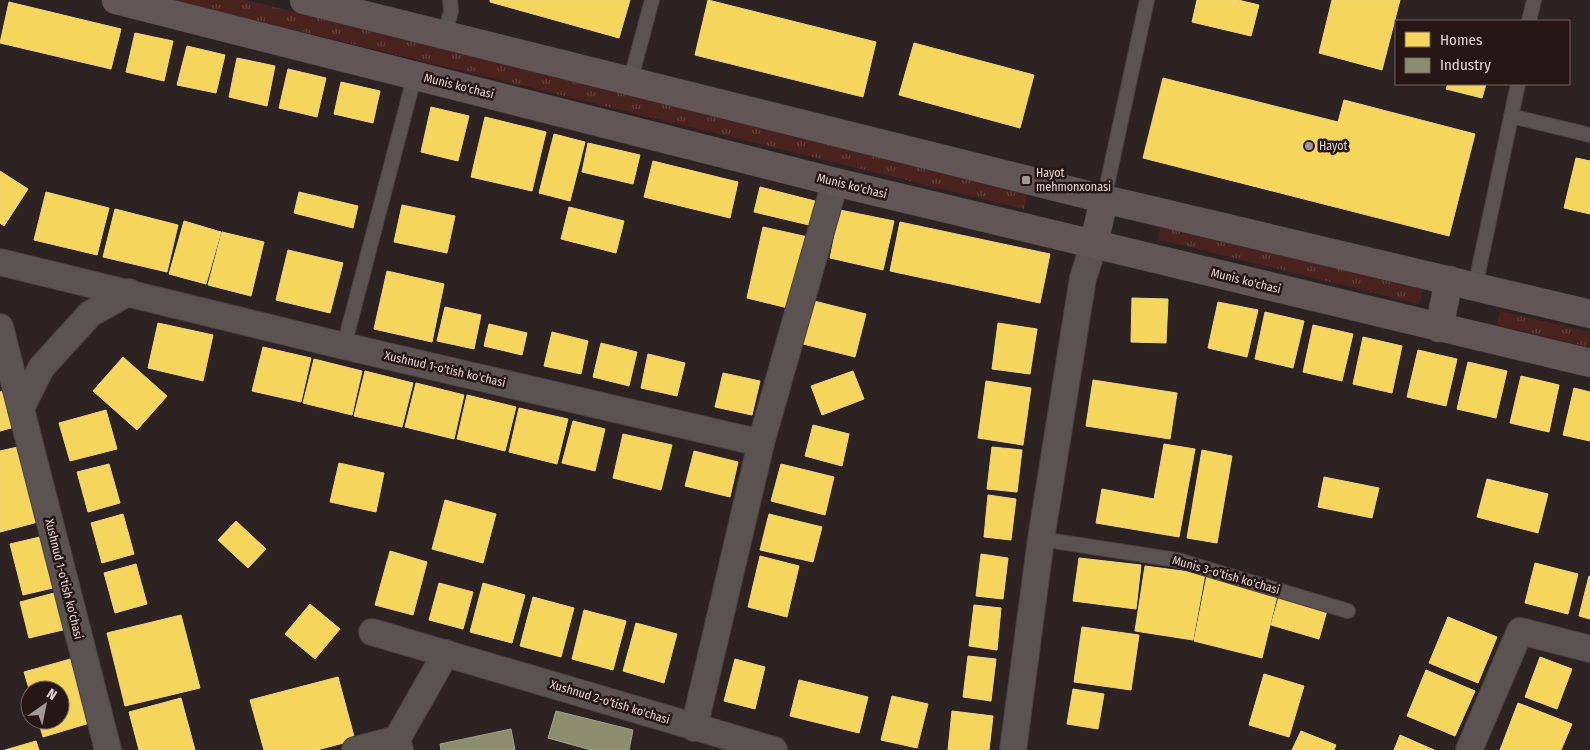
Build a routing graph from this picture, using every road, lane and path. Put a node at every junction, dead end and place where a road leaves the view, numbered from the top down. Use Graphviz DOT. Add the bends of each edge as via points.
graph roads {
  1 [pos="116,0"];
  2 [pos="304,0"];
  3 [pos="450,0"];
  4 [pos="652,0"];
  5 [pos="1147,0"];
  6 [pos="1534,0"];
  7 [pos="1530,20"];
  8 [pos="444,35"];
  9 [pos="415,74"];
  10 [pos="630,82"];
  11 [pos="1518,85"];
  12 [pos="1511,116"];
  13 [pos="1590,135"];
  14 [pos="835,182"];
  15 [pos="1104,199"];
  16 [pos="1094,244"];
  17 [pos="0,262"];
  18 [pos="1449,280"];
  19 [pos="1475,286"];
  20 [pos="129,292"];
  21 [pos="1590,314"];
  22 [pos="0,326"];
  23 [pos="1439,328"];
  24 [pos="344,346"];
  25 [pos="1590,363"];
  26 [pos="21,408"];
  27 [pos="761,443"];
  28 [pos="1041,539"];
  29 [pos="1348,611"];
  30 [pos="372,632"];
  31 [pos="1590,649"];
  32 [pos="446,653"];
  33 [pos="694,728"];
  34 [pos="399,745"];
  35 [pos="108,750"];
  36 [pos="355,750"];
  37 [pos="774,750"];
  38 [pos="1013,750"];
  39 [pos="1469,750"];
  1 -- 9 [label="street, Munis ko'chasi"];
  2 -- 8 [label="street"];
  3 -- 8 [label="lane"];
  4 -- 10 [label="lane"];
  5 -- 15 [label="lane"];
  6 -- 7 [label="lane"];
  8 -- 10 [label="street"];
  9 -- 14 [label="street, Munis ko'chasi"];
  9 -- 24 [label="lane"];
  10 -- 15 [label="street"];
  11 -- 12 [label="lane"];
  12 -- 13 [label="lane"];
  12 -- 19 [label="lane"];
  14 -- 16 [label="street, Munis ko'chasi"];
  14 -- 27 [label="street"];
  15 -- 16 [label="street"];
  15 -- 18 [label="street"];
  16 -- 23 [label="street, Munis ko'chasi"];
  16 -- 28 [label="street" via="1083,278"];
  17 -- 20 [label="street, Xushnud 1-o'tish ko'chasi"];
  18 -- 19 [label="street"];
  18 -- 23 [label="street"];
  19 -- 21 [label="street"];
  20 -- 24 [label="street, Xushnud 1-o'tish ko'chasi"];
  20 -- 26 [label="street" via="90,314 41,368"];
  22 -- 26 [label="street, Xushnud 1-o'tish ko'chasi"];
  23 -- 25 [label="street, Munis ko'chasi"];
  24 -- 27 [label="street, Xushnud 1-o'tish ko'chasi"];
  26 -- 35 [label="street, Xushnud 1-o'tish ko'chasi"];
  27 -- 33 [label="street"];
  28 -- 29 [label="lane, Munis 3-o'tish ko'chasi" via="1177,560"];
  28 -- 38 [label="street"];
  30 -- 32 [label="street, Xushnud 2-o'tish ko'chasi"];
  31 -- 39 [label="street" via="1520,631"];
  32 -- 33 [label="street, Xushnud 2-o'tish ko'chasi"];
  32 -- 34 [label="street"];
  33 -- 37 [label="street, Xushnud 2-o'tish ko'chasi"];
  34 -- 36 [label="street"];
}
